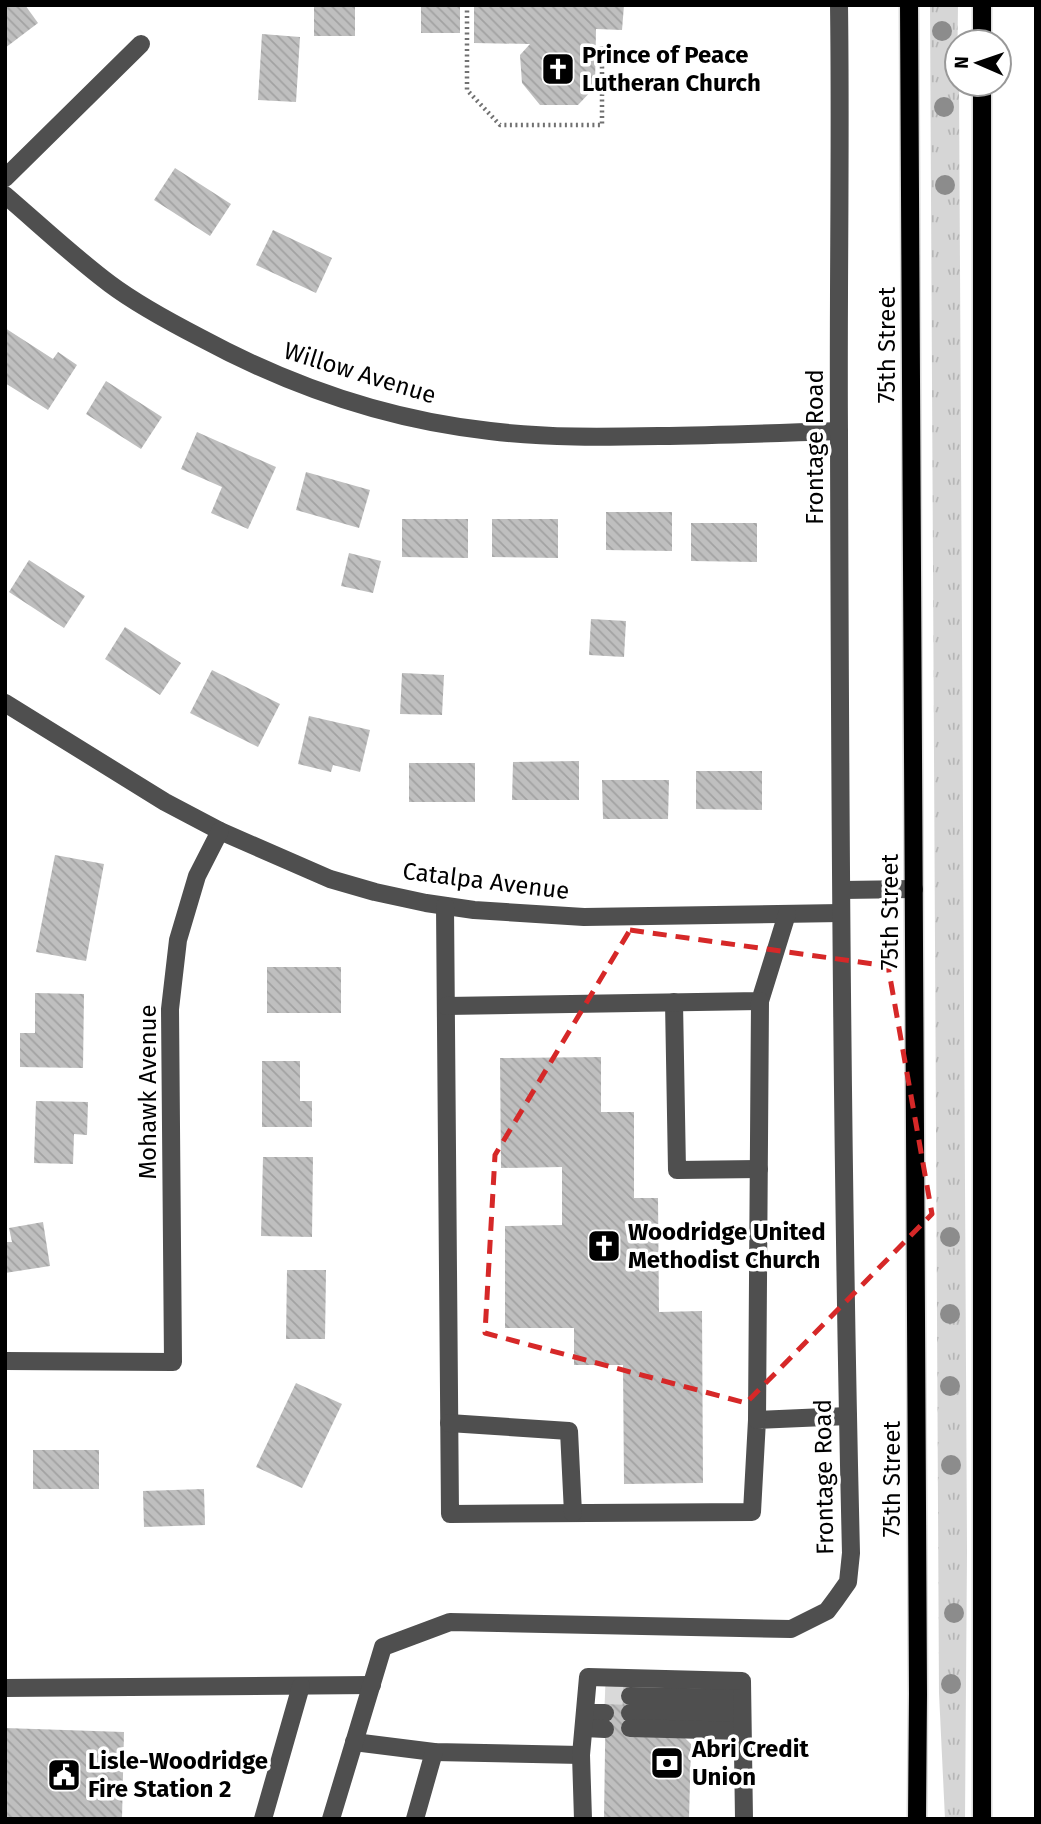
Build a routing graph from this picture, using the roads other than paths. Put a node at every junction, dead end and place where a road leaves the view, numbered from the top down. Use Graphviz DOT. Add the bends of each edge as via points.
graph roads {
  1 [pos="839,5"];
  2 [pos="909,5"];
  3 [pos="982,5"];
  4 [pos="982,28"];
  5 [pos="141,44"];
  6 [pos="982,98"];
  7 [pos="5,178"];
  8 [pos="5,195"];
  9 [pos="839,430"];
  10 [pos="5,703"];
  11 [pos="220,831"];
  12 [pos="914,889"];
  13 [pos="842,890"];
  14 [pos="445,906"];
  15 [pos="841,913"];
  16 [pos="787,914"];
  17 [pos="761,1000"];
  18 [pos="674,1002"];
  19 [pos="446,1006"];
  20 [pos="759,1169"];
  21 [pos="5,1361"];
  22 [pos="848,1416"];
  23 [pos="757,1420"];
  24 [pos="449,1423"];
  25 [pos="573,1513"];
  26 [pos="372,1685"];
  27 [pos="302,1686"];
  28 [pos="5,1688"];
  29 [pos="741,1705"];
  30 [pos="585,1712"];
  31 [pos="742,1731"];
  32 [pos="354,1742"];
  33 [pos="434,1752"];
  34 [pos="581,1755"];
  35 [pos="263,1819"];
  36 [pos="331,1819"];
  37 [pos="415,1819"];
  38 [pos="583,1819"];
  39 [pos="744,1819"];
  40 [pos="917,1819"];
  41 [pos="982,1819"];
  1 -- 9 [label="street, Frontage Road"];
  2 -- 12 [label="main road, 75th Street"];
  3 -- 4 [label="main road"];
  5 -- 7 [label="street"];
  6 -- 41 [label="main road"];
  8 -- 9 [label="street, Willow Avenue" via="110,285 154,313 233,356 302,385 390,413 491,431 574,437"];
  9 -- 13 [label="street, Frontage Road"];
  10 -- 11 [label="street, Catalpa Avenue"];
  11 -- 14 [label="street, Catalpa Avenue" via="330,879"];
  11 -- 21 [label="street, Mohawk Avenue" via="197,876 178,940 170,1010 173,1362"];
  12 -- 13 [label="street"];
  12 -- 40 [label="main road, 75th Street"];
  13 -- 15 [label="street, 75th Street"];
  14 -- 16 [label="street, Catalpa Avenue" via="584,917"];
  14 -- 19 [label="street"];
  15 -- 16 [label="street, Catalpa Avenue"];
  15 -- 22 [label="street, Frontage Road"];
  16 -- 17 [label="street"];
  17 -- 18 [label="street"];
  17 -- 20 [label="street"];
  18 -- 19 [label="street"];
  18 -- 20 [label="street" via="677,1170"];
  19 -- 24 [label="street"];
  20 -- 23 [label="street"];
  22 -- 23 [label="street"];
  22 -- 26 [label="street, Frontage Road" via="848,1581 827,1611 791,1629 450,1622 383,1647"];
  23 -- 25 [label="street" via="752,1512"];
  24 -- 25 [label="street" via="569,1431"];
  24 -- 25 [label="street" via="450,1514"];
  26 -- 27 [label="street"];
  26 -- 32 [label="street, Frontage Road"];
  27 -- 28 [label="street"];
  27 -- 35 [label="street"];
  29 -- 30 [label="street" via="741,1681 588,1676"];
  29 -- 31 [label="street"];
  29 -- 31 [label="street" via="630,1712"];
  30 -- 30 [label="street" via="605,1712"];
  30 -- 34 [label="street"];
  31 -- 39 [label="street"];
  32 -- 33 [label="street"];
  32 -- 36 [label="street, Frontage Road"];
  33 -- 34 [label="street"];
  33 -- 37 [label="street"];
  34 -- 38 [label="street"];
}
